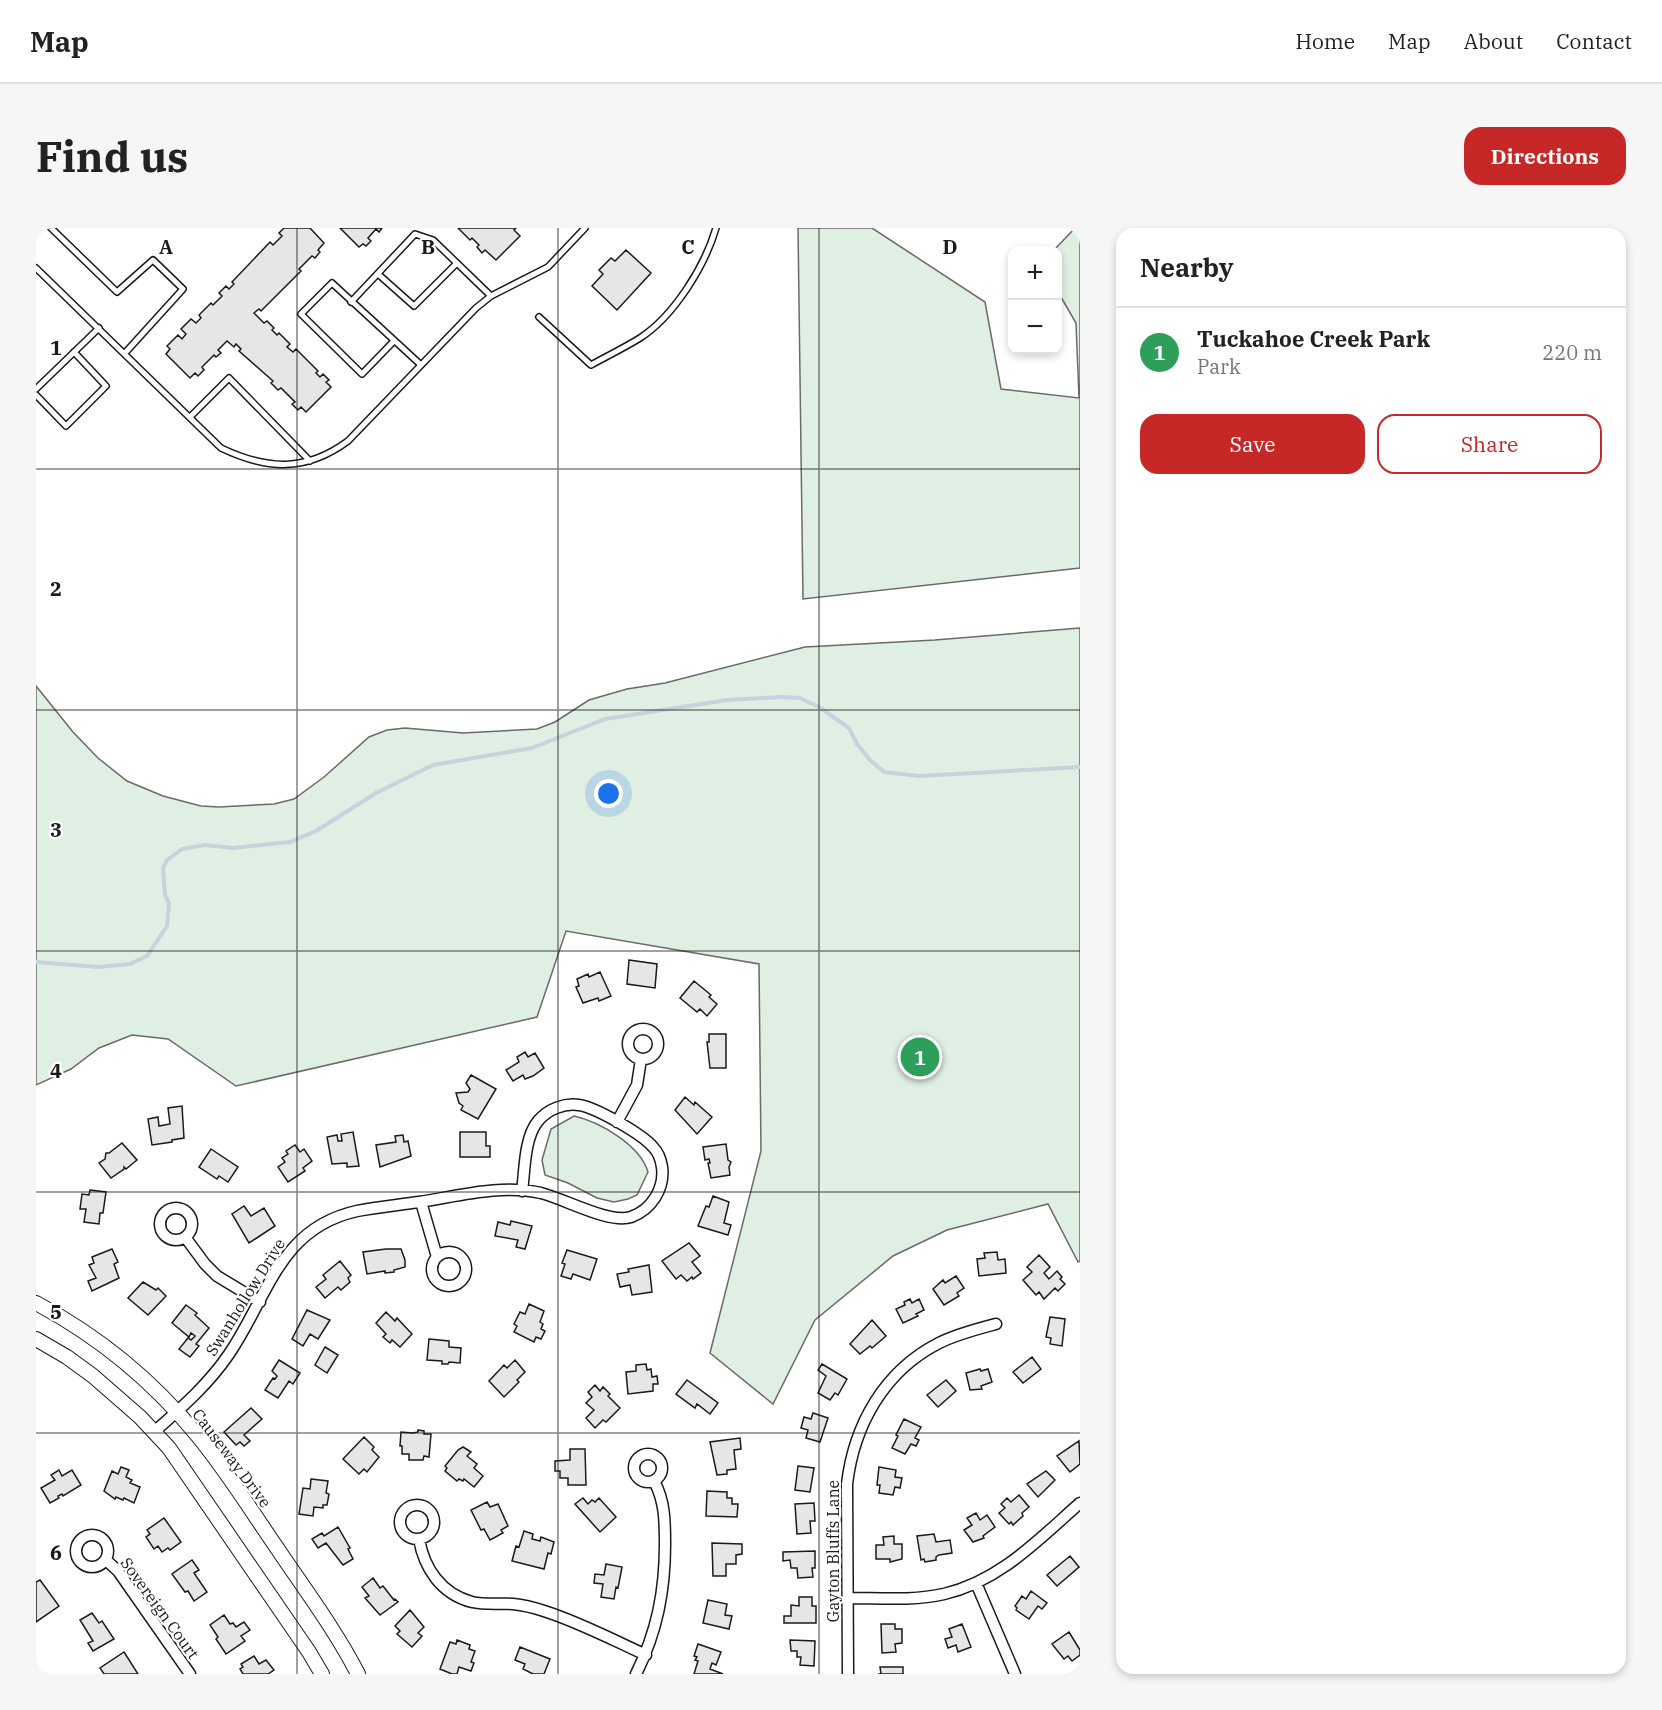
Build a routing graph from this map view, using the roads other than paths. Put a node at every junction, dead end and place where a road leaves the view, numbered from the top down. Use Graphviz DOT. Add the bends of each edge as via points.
graph roads {
  1 [pos="51,228"];
  2 [pos="585,228"];
  3 [pos="716,228"];
  4 [pos="457,263"];
  5 [pos="36,268"];
  6 [pos="378,274"];
  7 [pos="491,296"];
  8 [pos="351,302"];
  9 [pos="539,316"];
  10 [pos="99,328"];
  11 [pos="393,342"];
  12 [pos="74,352"];
  13 [pos="125,353"];
  14 [pos="420,365"];
  15 [pos="36,389"];
  16 [pos="36,395"];
  17 [pos="190,417"];
  18 [pos="310,461"];
  19 [pos="641,1059"];
  20 [pos="617,1122"];
  21 [pos="522,1191"];
  22 [pos="421,1202"];
  23 [pos="185,1237"];
  24 [pos="436,1257"];
  25 [pos="260,1302"];
  26 [pos="36,1303"];
  27 [pos="996,1324"];
  28 [pos="36,1339"];
  29 [pos="177,1412"];
  30 [pos="154,1432"];
  31 [pos="654,1481"];
  32 [pos="1080,1503"];
  33 [pos="419,1539"];
  34 [pos="106,1560"];
  35 [pos="976,1583"];
  36 [pos="847,1598"];
  37 [pos="646,1655"];
  38 [pos="190,1674"];
  39 [pos="322,1674"];
  40 [pos="358,1674"];
  41 [pos="636,1674"];
  42 [pos="848,1674"];
  43 [pos="1015,1674"];
  1 -- 13 [label="lane" via="117,292 153,260 183,289"];
  2 -- 7 [label="lane" via="548,267"];
  3 -- 9 [label="lane" via="698,269 660,320 641,337 591,365"];
  4 -- 6 [label="lane" via="433,240 415,234"];
  4 -- 6 [label="lane" via="414,306"];
  4 -- 7 [label="lane"];
  5 -- 10 [label="lane"];
  6 -- 8 [label="lane"];
  7 -- 14 [label="lane"];
  8 -- 11 [label="lane"];
  8 -- 11 [label="lane" via="332,283 301,314 362,374"];
  10 -- 12 [label="lane"];
  10 -- 13 [label="lane"];
  11 -- 14 [label="lane"];
  12 -- 15 [label="lane"];
  12 -- 16 [label="lane" via="106,386 66,426"];
  13 -- 17 [label="lane"];
  14 -- 18 [label="lane" via="348,441"];
  17 -- 18 [label="lane" via="221,448 239,457 284,466"];
  17 -- 18 [label="lane" via="229,378"];
  19 -- 20 [label="street" via="637,1085"];
  20 -- 21 [label="street, Swanhollow Drive" via="579,1105 551,1110 539,1119 532,1133"];
  20 -- 21 [label="street, Swanhollow Drive" via="650,1144 662,1168 660,1189 642,1212 629,1218 609,1218 564,1200"];
  21 -- 22 [label="street, Swanhollow Drive" via="486,1191"];
  22 -- 24 [label="street"];
  22 -- 25 [label="street, Swanhollow Drive" via="357,1211 319,1225 298,1241"];
  23 -- 25 [label="street" via="217,1276"];
  25 -- 29 [label="street, Swanhollow Drive" via="208,1383"];
  26 -- 29 [label="street, Causeway Drive" via="115,1353"];
  27 -- 36 [label="street, Gayton Bluffs Lane" via="936,1344 894,1376 866,1416 852,1455 847,1485"];
  28 -- 30 [label="street" via="93,1376"];
  29 -- 30 [label="street, Swanhollow Drive"];
  29 -- 40 [label="street, Causeway Drive" via="214,1457 336,1635"];
  30 -- 39 [label="street" via="194,1483"];
  31 -- 37 [label="street" via="663,1504 665,1568 658,1619"];
  32 -- 35 [label="street" via="1015,1560"];
  33 -- 37 [label="street" via="429,1570 450,1592 472,1602 516,1604 545,1611"];
  34 -- 38 [label="street, Sovereign Court" via="118,1570"];
  35 -- 36 [label="street" via="927,1596"];
  35 -- 43 [label="street"];
  36 -- 42 [label="street, Gayton Bluffs Lane"];
  37 -- 41 [label="street"];
}
